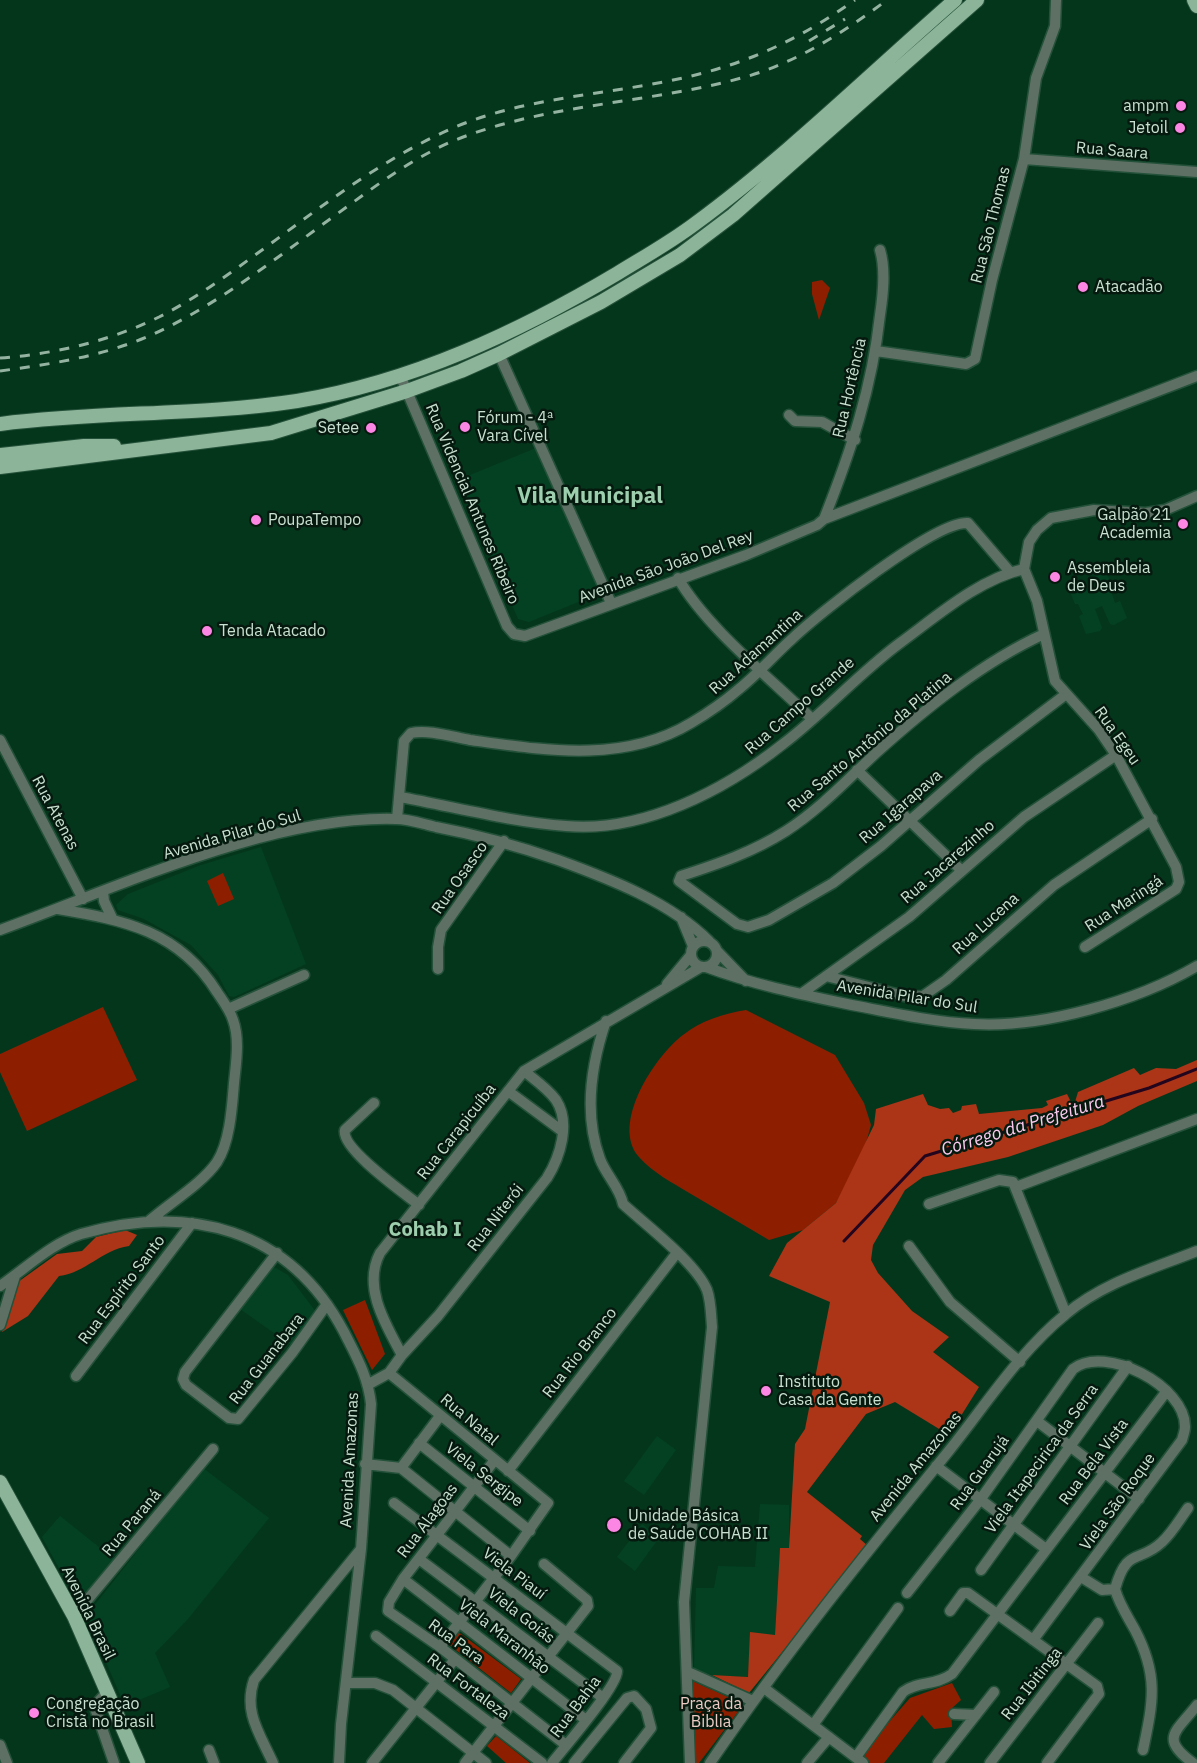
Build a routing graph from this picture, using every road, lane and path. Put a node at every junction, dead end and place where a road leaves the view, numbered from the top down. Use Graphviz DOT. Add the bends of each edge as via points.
graph roads {
  1 [pos="955,0"];
  2 [pos="977,0"];
  3 [pos="1056,0"];
  4 [pos="1194,0"];
  5 [pos="1197,6"];
  6 [pos="1024,159"];
  7 [pos="1197,172"];
  8 [pos="880,250"];
  9 [pos="876,351"];
  10 [pos="499,354"];
  11 [pos="400,375"];
  12 [pos="1197,376"];
  13 [pos="407,391"];
  14 [pos="0,415"];
  15 [pos="789,415"];
  16 [pos="43,418"];
  17 [pos="0,424"];
  18 [pos="855,440"];
  19 [pos="162,445"];
  20 [pos="0,455"];
  21 [pos="0,467"];
  22 [pos="1197,496"];
  23 [pos="821,522"];
  24 [pos="1024,569"];
  25 [pos="1010,572"];
  26 [pos="678,578"];
  27 [pos="611,603"];
  28 [pos="1044,634"];
  29 [pos="525,636"];
  30 [pos="761,669"];
  31 [pos="1065,695"];
  32 [pos="811,718"];
  33 [pos="0,740"];
  34 [pos="1116,755"];
  35 [pos="857,770"];
  36 [pos="400,797"];
  37 [pos="397,819"];
  38 [pos="1152,819"];
  39 [pos="909,822"];
  40 [pos="504,841"];
  41 [pos="962,871"];
  42 [pos="1178,887"];
  43 [pos="103,891"];
  44 [pos="83,899"];
  45 [pos="58,909"];
  46 [pos="681,917"];
  47 [pos="112,918"];
  48 [pos="748,927"];
  49 [pos="0,930"];
  50 [pos="709,941"];
  51 [pos="1085,947"];
  52 [pos="692,950"];
  53 [pos="717,951"];
  54 [pos="1197,966"];
  55 [pos="703,967"];
  56 [pos="438,969"];
  57 [pos="304,975"];
  58 [pos="826,976"];
  59 [pos="749,983"];
  60 [pos="664,987"];
  61 [pos="801,994"];
  62 [pos="228,1009"];
  63 [pos="606,1021"];
  64 [pos="524,1071"];
  65 [pos="508,1091"];
  66 [pos="374,1103"];
  67 [pos="1197,1119"];
  68 [pos="562,1131"];
  69 [pos="1016,1186"];
  70 [pos="928,1204"];
  71 [pos="419,1205"];
  72 [pos="148,1222"];
  73 [pos="192,1222"];
  74 [pos="909,1246"];
  75 [pos="1197,1251"];
  76 [pos="277,1253"];
  77 [pos="676,1254"];
  78 [pos="15,1276"];
  79 [pos="0,1286"];
  80 [pos="327,1304"];
  81 [pos="1066,1314"];
  82 [pos="0,1325"];
  83 [pos="402,1355"];
  84 [pos="1020,1362"];
  85 [pos="1128,1366"];
  86 [pos="389,1373"];
  87 [pos="76,1376"];
  88 [pos="369,1384"];
  89 [pos="1166,1392"];
  90 [pos="440,1416"];
  91 [pos="1036,1421"];
  92 [pos="419,1443"];
  93 [pos="1069,1448"];
  94 [pos="213,1449"];
  95 [pos="494,1461"];
  96 [pos="365,1464"];
  97 [pos="936,1466"];
  98 [pos="401,1468"];
  99 [pos="508,1471"];
  100 [pos="1104,1473"];
  101 [pos="0,1482"];
  102 [pos="473,1487"];
  103 [pos="1138,1499"];
  104 [pos="980,1500"];
  105 [pos="394,1503"];
  106 [pos="1188,1508"];
  107 [pos="455,1513"];
  108 [pos="1011,1526"];
  109 [pos="530,1531"];
  110 [pos="438,1536"];
  111 [pos="361,1549"];
  112 [pos="1046,1550"];
  113 [pos="512,1556"];
  114 [pos="419,1559"];
  115 [pos="544,1564"];
  116 [pos="981,1570"];
  117 [pos="495,1577"];
  118 [pos="403,1579"];
  119 [pos="1079,1579"];
  120 [pos="907,1593"];
  121 [pos="1116,1594"];
  122 [pos="476,1600"];
  123 [pos="389,1602"];
  124 [pos="898,1608"];
  125 [pos="950,1611"];
  126 [pos="74,1616"];
  127 [pos="996,1618"];
  128 [pos="459,1622"];
  129 [pos="1098,1623"];
  130 [pos="568,1634"];
  131 [pos="376,1636"];
  132 [pos="1033,1640"];
  133 [pos="440,1647"];
  134 [pos="549,1657"];
  135 [pos="455,1659"];
  136 [pos="1066,1664"];
  137 [pos="615,1668"];
  138 [pos="688,1672"];
  139 [pos="532,1678"];
  140 [pos="436,1682"];
  141 [pos="345,1683"];
  142 [pos="764,1688"];
  143 [pos="107,1692"];
  144 [pos="994,1692"];
  145 [pos="603,1698"];
  146 [pos="753,1701"];
  147 [pos="512,1704"];
  148 [pos="1197,1705"];
  149 [pos="417,1707"];
  150 [pos="954,1714"];
  151 [pos="976,1714"];
  152 [pos="586,1719"];
  153 [pos="813,1725"];
  154 [pos="495,1726"];
  155 [pos="829,1737"];
  156 [pos="0,1745"];
  157 [pos="566,1745"];
  158 [pos="209,1750"];
  159 [pos="1143,1750"];
  160 [pos="473,1753"];
  161 [pos="859,1760"];
  162 [pos="7,1763"];
  163 [pos="114,1763"];
  164 [pos="138,1763"];
  165 [pos="214,1763"];
  166 [pos="273,1763"];
  167 [pos="339,1763"];
  168 [pos="372,1763"];
  169 [pos="465,1763"];
  170 [pos="486,1763"];
  171 [pos="542,1763"];
  172 [pos="552,1763"];
  173 [pos="574,1763"];
  174 [pos="624,1763"];
  175 [pos="690,1763"];
  176 [pos="710,1763"];
  177 [pos="807,1763"];
  178 [pos="938,1763"];
  179 [pos="990,1763"];
  180 [pos="1047,1763"];
  181 [pos="1193,1763"];
  1 -- 11 [label="main road" via="697,223 550,314 455,356"];
  2 -- 10 [label="main road" via="733,215 680,255 601,302"];
  3 -- 6 [label="street, Rua São Thomas" via="1055,26 1040,62 1030,103"];
  4 -- 5 [label="main road"];
  6 -- 7 [label="street, Rua Saara"];
  6 -- 9 [label="street, Rua São Thomas" via="975,359 966,364"];
  8 -- 9 [label="street, Rua Hortência" via="882,297"];
  9 -- 18 [label="street, Rua Hortência"];
  10 -- 13 [label="main road"];
  10 -- 27 [label="street"];
  11 -- 13 [label="street, Rua Videncial Antunes Ribeiro"];
  11 -- 16 [label="main road" via="357,389 250,407"];
  12 -- 23 [label="street, Avenida São João Del Rey"];
  13 -- 19 [label="main road" via="271,433"];
  13 -- 29 [label="street, Rua Videncial Antunes Ribeiro" via="507,626 514,634"];
  14 -- 16 [label="main road"];
  15 -- 18 [label="street" via="795,421 822,422"];
  16 -- 17 [label="main road"];
  18 -- 23 [label="street, Rua Hortência"];
  19 -- 20 [label="main road" via="84,446"];
  19 -- 21 [label="main road"];
  22 -- 24 [label="street" via="1165,510 1146,513 1094,510 1051,518 1029,542"];
  23 -- 26 [label="street, Avenida São João Del Rey" via="746,555"];
  24 -- 25 [label="street, Rua Campo Grande"];
  24 -- 28 [label="street, Rua Egeu" via="1037,601"];
  25 -- 30 [label="street, Rua Adamantina" via="968,523 956,525 870,577 800,632"];
  25 -- 32 [label="street, Rua Campo Grande" via="982,586 877,660"];
  26 -- 27 [label="street, Avenida São João Del Rey"];
  26 -- 30 [label="street" via="697,606"];
  27 -- 29 [label="street, Avenida São João Del Rey"];
  28 -- 31 [label="street, Rua Egeu" via="1051,672"];
  28 -- 35 [label="street, Rua Santo Antônio da Platina" via="966,681"];
  30 -- 32 [label="street"];
  30 -- 36 [label="street, Rua Adamantina" via="739,690 688,724 630,746 568,752 416,732 404,741"];
  31 -- 34 [label="street, Rua Egeu" via="1099,730"];
  31 -- 39 [label="street, Rua Igarapava" via="978,760"];
  32 -- 36 [label="street, Rua Campo Grande" via="757,764 717,789 687,803 614,823 568,826"];
  33 -- 44 [label="street, Rua Atenas"];
  34 -- 38 [label="street, Rua Egeu"];
  34 -- 41 [label="street, Rua Jacarezinho" via="1024,817"];
  35 -- 39 [label="street"];
  35 -- 48 [label="street, Rua Santo Antônio da Platina" via="788,830 740,857 678,879 730,920"];
  36 -- 37 [label="street"];
  37 -- 40 [label="street, Avenida Pilar do Sul"];
  37 -- 43 [label="street, Avenida Pilar do Sul" via="338,823 278,834"];
  38 -- 42 [label="street, Rua Egeu" via="1176,867"];
  38 -- 58 [label="street, Rua Lucena" via="1054,885 923,996 912,998"];
  39 -- 41 [label="street"];
  39 -- 48 [label="street, Rua Igarapava" via="833,883 788,911"];
  40 -- 46 [label="street, Avenida Pilar do Sul" via="608,880"];
  40 -- 56 [label="street, Rua Osasco" via="441,930"];
  41 -- 58 [label="street, Rua Jacarezinho" via="909,916"];
  42 -- 51 [label="street, Rua Maringá"];
  43 -- 44 [label="street, Avenida Pilar do Sul"];
  43 -- 47 [label="street"];
  44 -- 45 [label="street, Avenida Pilar do Sul"];
  45 -- 47 [label="street"];
  45 -- 49 [label="street, Avenida Pilar do Sul"];
  46 -- 50 [label="street, Avenida Pilar do Sul"];
  46 -- 52 [label="street"];
  47 -- 62 [label="street" via="149,930 178,949 199,968"];
  50 -- 52 [label="street" via="700,941"];
  50 -- 53 [label="street, Avenida Pilar do Sul"];
  52 -- 55 [label="street" via="694,963"];
  52 -- 60 [label="street, Rua Carapicuíba"];
  53 -- 55 [label="street" via="716,960"];
  53 -- 59 [label="street, Avenida Pilar do Sul"];
  54 -- 61 [label="street, Avenida Pilar do Sul" via="1159,985 1089,1009 1058,1017 975,1025"];
  55 -- 59 [label="street, Avenida Pilar do Sul"];
  55 -- 60 [label="street, Rua Carapicuíba"];
  57 -- 62 [label="street"];
  58 -- 61 [label="street, Rua Jacarezinho"];
  59 -- 61 [label="street, Avenida Pilar do Sul"];
  60 -- 63 [label="street, Rua Carapicuíba"];
  62 -- 72 [label="street" via="237,1044 233,1094 221,1154 212,1169"];
  63 -- 64 [label="street, Rua Carapicuíba"];
  63 -- 77 [label="street" via="590,1084 597,1151 623,1204"];
  64 -- 65 [label="street, Rua Carapicuíba"];
  64 -- 68 [label="street, Rua Niterói" via="555,1099"];
  65 -- 68 [label="street"];
  65 -- 71 [label="street, Rua Carapicuíba"];
  66 -- 71 [label="street" via="345,1130 345,1139 355,1152"];
  67 -- 69 [label="street"];
  68 -- 83 [label="street, Rua Niterói" via="559,1154 547,1178 438,1316"];
  69 -- 70 [label="street" via="999,1180"];
  69 -- 81 [label="street"];
  71 -- 83 [label="street, Rua Carapicuíba" via="380,1253 373,1269 382,1316"];
  72 -- 73 [label="street, Avenida Amazonas"];
  72 -- 78 [label="street, Avenida Amazonas" via="78,1235"];
  73 -- 76 [label="street, Avenida Amazonas" via="244,1237"];
  73 -- 87 [label="street, Rua Espírito Santo"];
  74 -- 84 [label="street" via="950,1302"];
  75 -- 81 [label="street, Avenida Amazonas" via="1113,1284"];
  76 -- 80 [label="street, Avenida Amazonas" via="304,1275"];
  76 -- 80 [label="street, Rua Guanabara" via="185,1372 186,1385 229,1418 238,1419"];
  77 -- 99 [label="street, Rua Rio Branco"];
  77 -- 138 [label="street" via="703,1280 712,1327 686,1570"];
  78 -- 79 [label="street, Avenida Amazonas"];
  78 -- 82 [label="street"];
  80 -- 88 [label="street, Avenida Amazonas"];
  81 -- 84 [label="street, Avenida Amazonas"];
  83 -- 86 [label="street, Rua Niterói"];
  84 -- 97 [label="street, Avenida Amazonas"];
  85 -- 89 [label="street"];
  85 -- 91 [label="street, Rua Guarujá" via="1089,1361 1073,1369"];
  85 -- 93 [label="street, Viela Itapecirica da Serra"];
  86 -- 88 [label="street"];
  86 -- 90 [label="street, Rua Natal"];
  88 -- 96 [label="street, Avenida Amazonas"];
  89 -- 100 [label="street, Rua Bela Vista"];
  89 -- 103 [label="street, Viela São Roque" via="1184,1419 1182,1440"];
  90 -- 92 [label="street"];
  90 -- 95 [label="street, Rua Natal"];
  91 -- 93 [label="street"];
  91 -- 104 [label="street, Rua Guarujá"];
  92 -- 98 [label="street"];
  92 -- 102 [label="street, Viela Sergipe"];
  93 -- 100 [label="street"];
  93 -- 108 [label="street, Viela Itapecirica da Serra"];
  94 -- 126 [label="street, Rua Paraná"];
  95 -- 99 [label="street, Rua Natal"];
  95 -- 102 [label="street, Rua Alagoas"];
  96 -- 98 [label="street"];
  96 -- 111 [label="street, Avenida Amazonas"];
  97 -- 104 [label="street"];
  97 -- 142 [label="street, Avenida Amazonas"];
  98 -- 107 [label="street"];
  99 -- 109 [label="street, Rua Natal" via="548,1503"];
  100 -- 103 [label="street"];
  100 -- 112 [label="street, Rua Bela Vista"];
  101 -- 126 [label="main road, Avenida Brasil"];
  102 -- 107 [label="street, Rua Alagoas"];
  102 -- 109 [label="street, Viela Sergipe"];
  103 -- 119 [label="street, Viela São Roque"];
  104 -- 108 [label="street"];
  104 -- 120 [label="street, Rua Guarujá"];
  105 -- 110 [label="street, Viela Piauí"];
  106 -- 121 [label="street" via="1162,1542 1131,1558 1124,1566"];
  107 -- 110 [label="street, Rua Alagoas"];
  107 -- 113 [label="street"];
  108 -- 112 [label="street"];
  108 -- 116 [label="street, Viela Itapecirica da Serra"];
  109 -- 113 [label="street"];
  110 -- 114 [label="street, Rua Alagoas"];
  110 -- 117 [label="street, Viela Piauí"];
  111 -- 141 [label="street, Avenida Amazonas"];
  111 -- 166 [label="street" via="254,1680 250,1711"];
  112 -- 127 [label="street, Rua Bela Vista"];
  113 -- 117 [label="street"];
  114 -- 118 [label="street, Rua Alagoas"];
  114 -- 122 [label="street, Viela Goiás"];
  115 -- 130 [label="street" via="587,1600 588,1606"];
  117 -- 122 [label="street"];
  117 -- 130 [label="street, Viela Piauí"];
  118 -- 123 [label="street, Rua Alagoas"];
  118 -- 128 [label="street, Viela Maranhão"];
  119 -- 121 [label="street"];
  119 -- 132 [label="street, Viela São Roque"];
  121 -- 159 [label="street" via="1148,1655 1153,1680 1153,1702"];
  122 -- 128 [label="street"];
  122 -- 134 [label="street, Viela Goiás"];
  123 -- 133 [label="street, Rua Para" via="388,1611 394,1617"];
  124 -- 153 [label="street"];
  125 -- 127 [label="street" via="963,1593 968,1593"];
  126 -- 143 [label="main road, Avenida Brasil"];
  127 -- 132 [label="street"];
  127 -- 161 [label="street, Rua Bela Vista" via="952,1674 935,1684 912,1686 903,1692"];
  128 -- 133 [label="street"];
  128 -- 139 [label="street, Viela Maranhão"];
  129 -- 136 [label="street, Rua Ibitinga"];
  130 -- 134 [label="street"];
  130 -- 137 [label="street, Viela Piauí"];
  131 -- 140 [label="street, Rua Fortaleza"];
  132 -- 136 [label="street"];
  133 -- 135 [label="street, Rua Para"];
  134 -- 139 [label="street"];
  134 -- 145 [label="street, Viela Goiás"];
  135 -- 140 [label="street"];
  135 -- 147 [label="street, Rua Para"];
  136 -- 179 [label="street, Rua Ibitinga"];
  136 -- 180 [label="street" via="1097,1686 1099,1694"];
  137 -- 145 [label="street, Rua Bahia" via="617,1677"];
  138 -- 146 [label="street"];
  138 -- 175 [label="street"];
  139 -- 147 [label="street"];
  139 -- 152 [label="street, Viela Maranhão"];
  140 -- 149 [label="street"];
  140 -- 154 [label="street, Rua Fortaleza"];
  141 -- 149 [label="street" via="385,1686"];
  141 -- 167 [label="street, Avenida Amazonas"];
  142 -- 146 [label="street, Avenida Amazonas"];
  142 -- 153 [label="street"];
  143 -- 163 [label="street" via="96,1711"];
  143 -- 164 [label="main road, Avenida Brasil"];
  144 -- 151 [label="street"];
  145 -- 152 [label="street, Rua Bahia"];
  146 -- 176 [label="street, Avenida Amazonas"];
  147 -- 154 [label="street"];
  147 -- 157 [label="street, Rua Para"];
  148 -- 181 [label="street" via="1175,1733 1174,1747"];
  149 -- 160 [label="street"];
  149 -- 168 [label="street"];
  150 -- 151 [label="street"];
  151 -- 178 [label="street"];
  152 -- 157 [label="street, Rua Bahia"];
  153 -- 155 [label="street"];
  154 -- 160 [label="street"];
  154 -- 171 [label="street, Rua Fortaleza"];
  155 -- 161 [label="street"];
  155 -- 177 [label="street"];
  156 -- 162 [label="street"];
  157 -- 172 [label="street, Rua Bahia"];
  158 -- 165 [label="street"];
  160 -- 169 [label="street"];
  160 -- 170 [label="street"];
  173 -- 174 [label="street" via="630,1696 639,1698 651,1728"];
}
